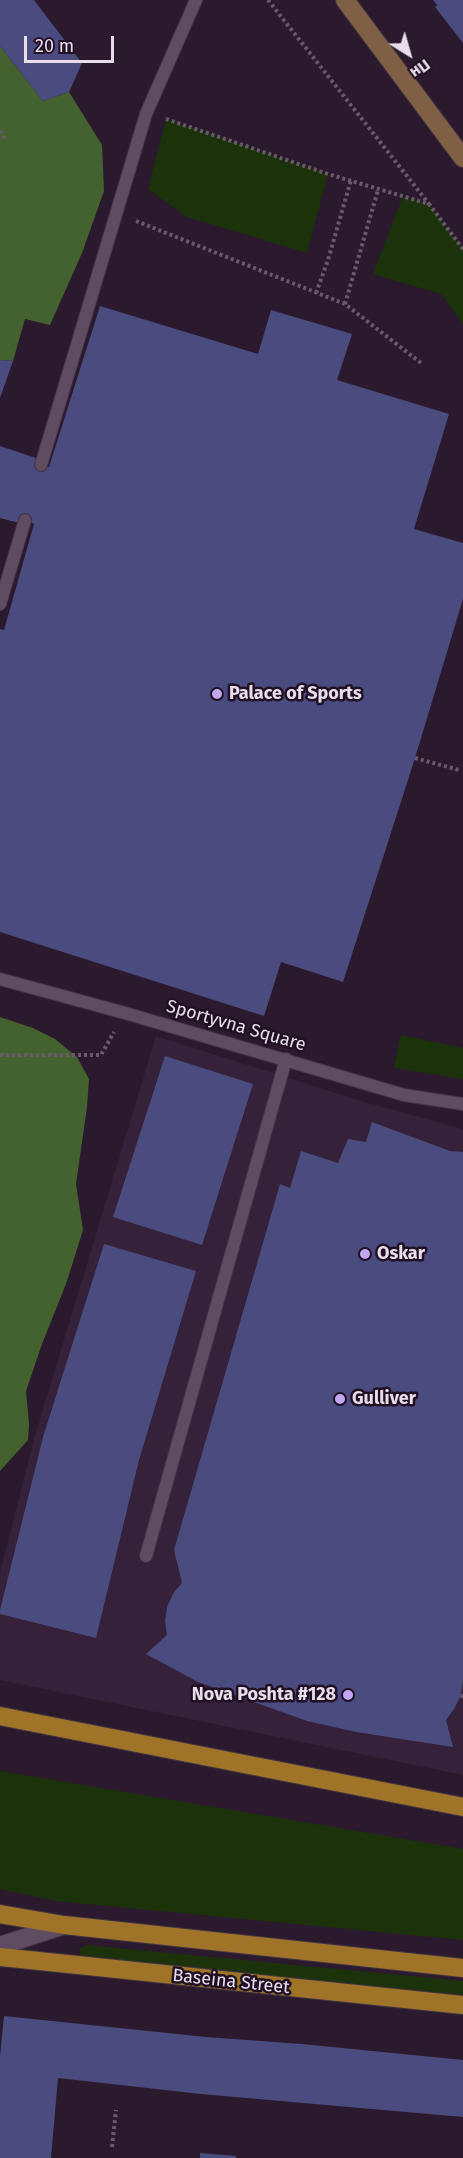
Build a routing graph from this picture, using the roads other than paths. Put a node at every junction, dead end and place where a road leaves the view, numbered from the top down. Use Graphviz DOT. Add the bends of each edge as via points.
graph roads {
  1 [pos="196,0"];
  2 [pos="345,0"];
  3 [pos="463,158"];
  4 [pos="41,465"];
  5 [pos="25,520"];
  6 [pos="0,604"];
  7 [pos="0,979"];
  8 [pos="286,1059"];
  9 [pos="463,1104"];
  10 [pos="146,1556"];
  11 [pos="5,1719"];
  12 [pos="463,1807"];
  13 [pos="0,1914"];
  14 [pos="64,1926"];
  15 [pos="0,1946"];
  16 [pos="0,1957"];
  17 [pos="463,1968"];
  18 [pos="463,2005"];
  1 -- 4 [label="lane" via="146,114"];
  2 -- 3 [label="main road"];
  5 -- 6 [label="lane"];
  7 -- 8 [label="lane, Sportyvna Square"];
  8 -- 9 [label="lane, Sportyvna Square" via="404,1095"];
  8 -- 10 [label="lane"];
  11 -- 12 [label="main road"];
  13 -- 14 [label="main road"];
  14 -- 15 [label="street"];
  14 -- 17 [label="main road"];
  16 -- 18 [label="main road, Baseina Street"];
}
